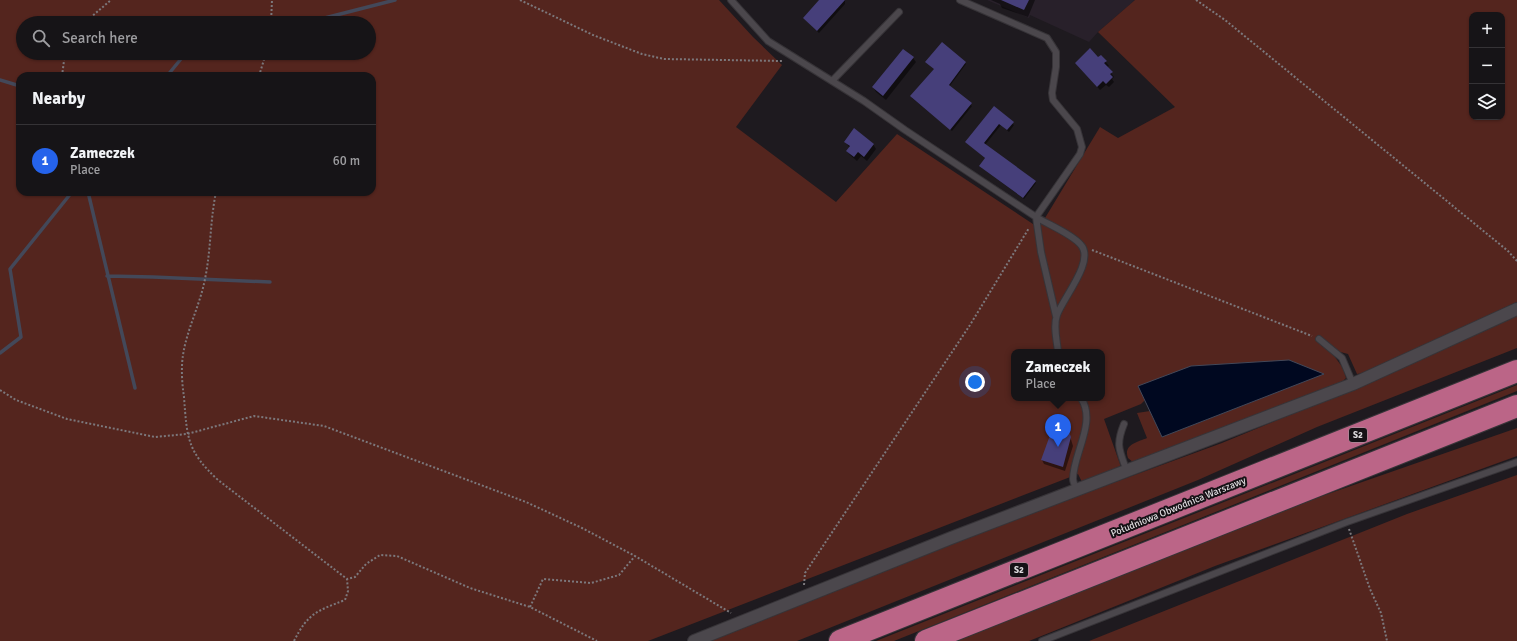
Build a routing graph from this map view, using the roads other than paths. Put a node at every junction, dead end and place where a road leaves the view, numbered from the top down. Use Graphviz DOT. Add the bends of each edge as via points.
graph roads {
  1 [pos="731,0"];
  2 [pos="960,0"];
  3 [pos="899,12"];
  4 [pos="832,81"];
  5 [pos="1036,217"];
  6 [pos="1517,309"];
  7 [pos="1056,316"];
  8 [pos="1319,339"];
  9 [pos="1058,349"];
  10 [pos="1517,371"];
  11 [pos="1353,384"];
  12 [pos="1082,401"];
  13 [pos="1517,406"];
  14 [pos="1124,424"];
  15 [pos="1517,462"];
  16 [pos="1127,472"];
  17 [pos="1077,490"];
  18 [pos="694,641"];
  19 [pos="841,641"];
  20 [pos="926,641"];
  21 [pos="1042,641"];
  1 -- 4 [label="lane" via="768,41"];
  2 -- 5 [label="lane" via="1047,38 1056,52 1053,100 1077,129 1082,147 1074,164"];
  3 -- 4 [label="lane"];
  4 -- 5 [label="lane"];
  5 -- 7 [label="lane" via="1041,252"];
  5 -- 7 [label="lane" via="1082,246 1085,253 1082,269"];
  6 -- 11 [label="street"];
  7 -- 9 [label="lane"];
  8 -- 11 [label="lane" via="1342,358"];
  10 -- 19 [label="highway, Południowa Obwodnica Warszawy / S2"];
  11 -- 16 [label="street"];
  12 -- 17 [label="lane" via="1085,406 1085,427 1072,480"];
  13 -- 20 [label="highway"];
  14 -- 16 [label="lane" via="1118,444"];
  15 -- 21 [label="lane" via="1347,522"];
  16 -- 17 [label="street"];
  17 -- 18 [label="street"];
}
